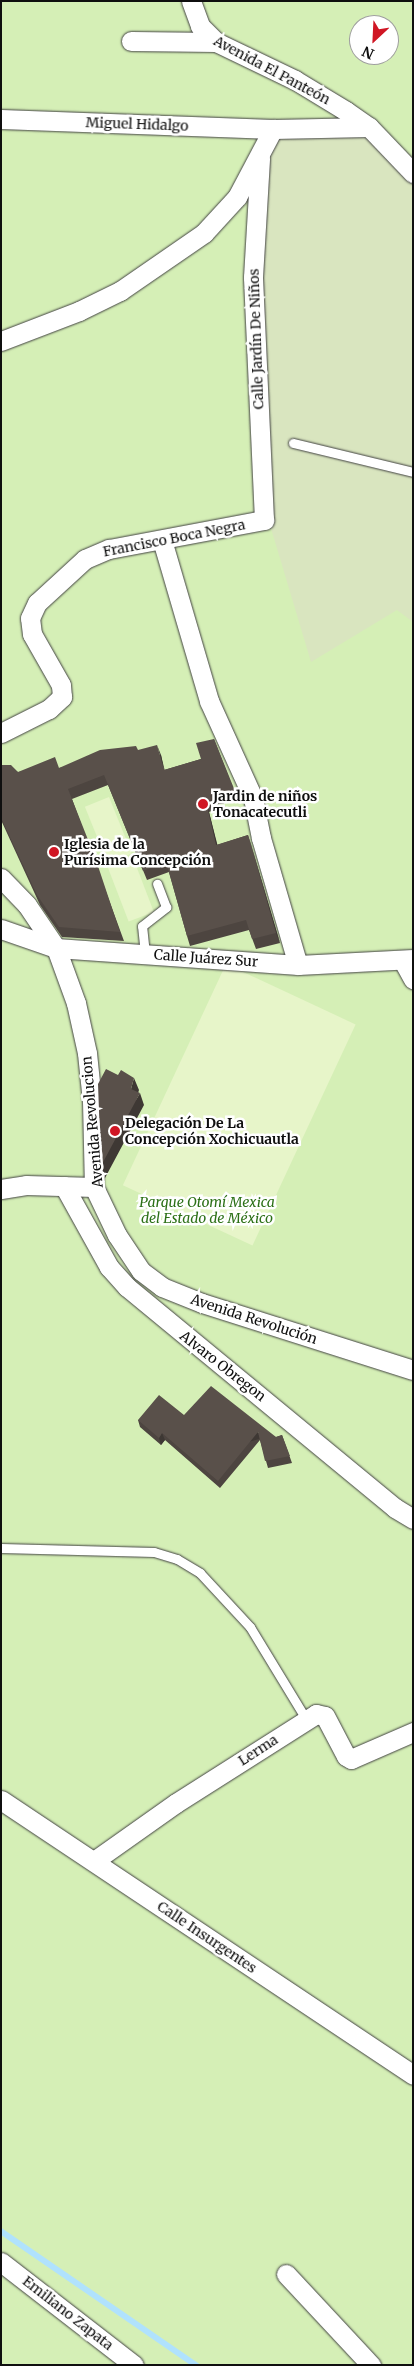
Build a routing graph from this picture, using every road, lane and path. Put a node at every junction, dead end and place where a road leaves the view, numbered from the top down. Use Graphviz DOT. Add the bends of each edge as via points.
graph roads {
  1 [pos="191,1"];
  2 [pos="130,41"];
  3 [pos="216,42"];
  4 [pos="1,119"];
  5 [pos="369,127"];
  6 [pos="273,129"];
  7 [pos="260,158"];
  8 [pos="413,173"];
  9 [pos="1,341"];
  10 [pos="292,443"];
  11 [pos="413,472"];
  12 [pos="264,520"];
  13 [pos="162,540"];
  14 [pos="1,732"];
  15 [pos="1,878"];
  16 [pos="157,884"];
  17 [pos="1,930"];
  18 [pos="56,948"];
  19 [pos="145,954"];
  20 [pos="408,960"];
  21 [pos="298,964"];
  22 [pos="413,979"];
  23 [pos="64,1186"];
  24 [pos="94,1187"];
  25 [pos="1,1189"];
  26 [pos="117,1235"];
  27 [pos="413,1370"];
  28 [pos="413,1519"];
  29 [pos="1,1548"];
  30 [pos="306,1719"];
  31 [pos="413,1732"];
  32 [pos="1,1800"];
  33 [pos="94,1861"];
  34 [pos="413,2075"];
  35 [pos="1,2262"];
  36 [pos="286,2274"];
  37 [pos="134,2365"];
  38 [pos="371,2365"];
  1 -- 3 [label="street, Avenida El Panteón" via="200,26"];
  2 -- 3 [label="street"];
  3 -- 5 [label="street, Avenida El Panteón" via="295,80"];
  4 -- 6 [label="street, Miguel Hidalgo"];
  5 -- 6 [label="street, Avenida El Panteón"];
  5 -- 8 [label="street, Avenida El Panteón"];
  6 -- 7 [label="street"];
  7 -- 9 [label="street" via="237,197 220,217 138,281 79,311"];
  7 -- 12 [label="street, Calle Jardín De Niños" via="253,277"];
  10 -- 11 [label="lane"];
  12 -- 13 [label="street, Francisco Boca Negra"];
  13 -- 14 [label="street, Francisco Boca Negra" via="91,555 37,603 30,618 30,629 63,694 54,706"];
  13 -- 21 [label="street" via="209,701 254,798 262,838"];
  15 -- 18 [label="street, Avenida Revolucion" via="27,905"];
  16 -- 19 [label="lane" via="166,907 142,926"];
  17 -- 18 [label="street, Calle Juárez Sur"];
  18 -- 19 [label="street, Calle Juárez Sur"];
  18 -- 24 [label="street, Avenida Revolucion" via="76,1003 87,1053"];
  19 -- 21 [label="street, Calle Juárez Sur"];
  20 -- 21 [label="street, Calle Juárez Sur"];
  20 -- 22 [label="street"];
  23 -- 24 [label="street"];
  23 -- 25 [label="street" via="26,1185"];
  23 -- 28 [label="street, Alvaro Obregon" via="109,1267 127,1288 395,1508"];
  24 -- 26 [label="street, Avenida Revolucion"];
  26 -- 27 [label="street, Avenida Revolución" via="141,1271 162,1287 202,1303"];
  29 -- 30 [label="lane" via="154,1552 176,1559 200,1573 250,1627"];
  30 -- 31 [label="street" via="316,1714 325,1716 346,1756 351,1759"];
  30 -- 33 [label="street, Lerma"];
  32 -- 33 [label="street, Calle Insurgentes"];
  33 -- 34 [label="street, Calle Insurgentes"];
  35 -- 37 [label="street, Emiliano Zapata"];
  36 -- 38 [label="street"];
}
